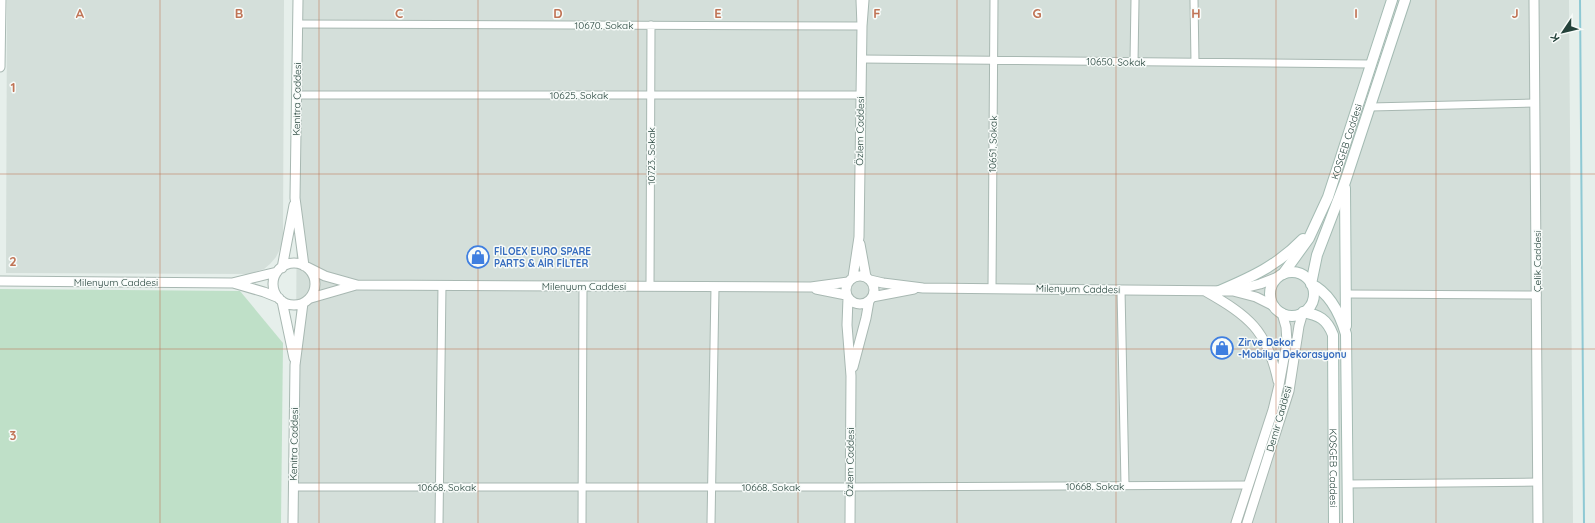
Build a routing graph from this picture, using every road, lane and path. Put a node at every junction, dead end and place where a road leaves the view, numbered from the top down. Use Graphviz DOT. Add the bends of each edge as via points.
graph roads {
  1 [pos="1,0"];
  2 [pos="298,0"];
  3 [pos="863,0"];
  4 [pos="994,0"];
  5 [pos="1135,0"];
  6 [pos="1194,0"];
  7 [pos="1392,0"];
  8 [pos="1405,0"];
  9 [pos="1534,0"];
  10 [pos="0,24"];
  11 [pos="298,24"];
  12 [pos="652,25"];
  13 [pos="862,26"];
  14 [pos="861,59"];
  15 [pos="994,60"];
  16 [pos="1134,62"];
  17 [pos="1195,62"];
  18 [pos="1371,64"];
  19 [pos="0,67"];
  20 [pos="651,95"];
  21 [pos="861,95"];
  22 [pos="297,96"];
  23 [pos="1535,103"];
  24 [pos="1371,107"];
  25 [pos="1345,182"];
  26 [pos="295,198"];
  27 [pos="1316,224"];
  28 [pos="859,236"];
  29 [pos="306,267"];
  30 [pos="280,270"];
  31 [pos="1280,275"];
  32 [pos="868,278"];
  33 [pos="851,279"];
  34 [pos="0,281"];
  35 [pos="232,283"];
  36 [pos="1311,284"];
  37 [pos="357,285"];
  38 [pos="442,285"];
  39 [pos="583,286"];
  40 [pos="650,286"];
  41 [pos="715,287"];
  42 [pos="811,287"];
  43 [pos="923,288"];
  44 [pos="992,288"];
  45 [pos="1121,290"];
  46 [pos="1204,290"];
  47 [pos="1219,291"];
  48 [pos="1233,291"];
  49 [pos="1346,294"];
  50 [pos="1537,295"];
  51 [pos="847,296"];
  52 [pos="310,298"];
  53 [pos="871,299"];
  54 [pos="281,300"];
  55 [pos="303,304"];
  56 [pos="1274,306"];
  57 [pos="1303,312"];
  58 [pos="1282,313"];
  59 [pos="1346,334"];
  60 [pos="295,365"];
  61 [pos="851,376"];
  62 [pos="1279,385"];
  63 [pos="1538,482"];
  64 [pos="1348,484"];
  65 [pos="1125,485"];
  66 [pos="1248,485"];
  67 [pos="294,487"];
  68 [pos="439,487"];
  69 [pos="582,487"];
  70 [pos="712,487"];
  71 [pos="850,487"];
  72 [pos="293,523"];
  73 [pos="438,523"];
  74 [pos="582,523"];
  75 [pos="711,523"];
  76 [pos="850,523"];
  77 [pos="1236,523"];
  78 [pos="1247,523"];
  79 [pos="1334,523"];
  80 [pos="1348,523"];
  81 [pos="1538,523"];
  1 -- 10 [label="street"];
  2 -- 11 [label="street, Kenitra Caddesi"];
  3 -- 13 [label="street, Özlem Caddesi"];
  4 -- 15 [label="street, 10651. Sokak"];
  5 -- 16 [label="street"];
  6 -- 17 [label="street"];
  7 -- 18 [label="main road, KOSGEB Caddesi"];
  8 -- 24 [label="main road, KOSGEB Caddesi"];
  9 -- 23 [label="street, Çelik Caddesi"];
  10 -- 19 [label="street"];
  11 -- 12 [label="street, 10670. Sokak"];
  11 -- 22 [label="street, Kenitra Caddesi"];
  12 -- 13 [label="street, 10670. Sokak"];
  12 -- 20 [label="street, 10723. Sokak"];
  13 -- 14 [label="street, Özlem Caddesi"];
  14 -- 15 [label="street, 10650. Sokak"];
  14 -- 21 [label="street, Özlem Caddesi"];
  15 -- 16 [label="street, 10650. Sokak"];
  15 -- 44 [label="street, 10651. Sokak"];
  16 -- 17 [label="street, 10650. Sokak"];
  17 -- 18 [label="street, 10650. Sokak"];
  18 -- 27 [label="main road, KOSGEB Caddesi" via="1334,181"];
  20 -- 21 [label="street, 10625. Sokak"];
  20 -- 22 [label="street, 10625. Sokak"];
  20 -- 40 [label="street, 10723. Sokak"];
  21 -- 28 [label="street, Özlem Caddesi"];
  22 -- 26 [label="street, Kenitra Caddesi"];
  23 -- 24 [label="street"];
  23 -- 50 [label="street, Çelik Caddesi"];
  24 -- 25 [label="main road, KOSGEB Caddesi"];
  25 -- 36 [label="main road, KOSGEB Caddesi" via="1317,254"];
  25 -- 49 [label="main road, KOSGEB Caddesi"];
  26 -- 29 [label="street"];
  26 -- 30 [label="street"];
  27 -- 31 [label="main road, KOSGEB Caddesi" via="1306,244"];
  27 -- 47 [label="main road" via="1292,250 1270,267"];
  28 -- 32 [label="street, Özlem Caddesi"];
  28 -- 33 [label="street, Özlem Caddesi"];
  29 -- 30 [label="street" via="294,263"];
  29 -- 37 [label="street" via="325,276"];
  29 -- 52 [label="street" via="312,272 315,285"];
  30 -- 35 [label="street"];
  30 -- 54 [label="street" via="274,285 275,292"];
  31 -- 36 [label="main road" via="1299,273"];
  31 -- 48 [label="street, Milenyum Caddesi" via="1260,284"];
  31 -- 56 [label="main road" via="1270,290 1270,299"];
  32 -- 33 [label="street" via="862,276"];
  32 -- 43 [label="street" via="883,283"];
  32 -- 53 [label="street" via="874,288"];
  33 -- 42 [label="street"];
  33 -- 51 [label="street" via="845,289"];
  34 -- 35 [label="street, Milenyum Caddesi"];
  35 -- 54 [label="street"];
  36 -- 57 [label="main road" via="1312,300"];
  36 -- 59 [label="main road, KOSGEB Caddesi" via="1322,291 1332,303"];
  37 -- 38 [label="street, Milenyum Caddesi"];
  37 -- 52 [label="street"];
  38 -- 39 [label="street, Milenyum Caddesi"];
  38 -- 68 [label="street"];
  39 -- 40 [label="street, Milenyum Caddesi"];
  39 -- 69 [label="street"];
  40 -- 41 [label="street, Milenyum Caddesi"];
  41 -- 42 [label="street, Milenyum Caddesi"];
  41 -- 70 [label="street"];
  42 -- 51 [label="street"];
  43 -- 44 [label="street, Milenyum Caddesi"];
  43 -- 53 [label="street"];
  44 -- 45 [label="street, Milenyum Caddesi"];
  45 -- 46 [label="street, Milenyum Caddesi"];
  45 -- 65 [label="street"];
  46 -- 47 [label="street, Milenyum Caddesi"];
  46 -- 62 [label="street" via="1240,313 1259,332 1270,351"];
  47 -- 48 [label="street, Milenyum Caddesi"];
  48 -- 56 [label="street, Milenyum Caddesi" via="1256,297"];
  49 -- 50 [label="street"];
  49 -- 59 [label="main road, KOSGEB Caddesi"];
  50 -- 63 [label="street, Çelik Caddesi"];
  51 -- 53 [label="street" via="855,304"];
  51 -- 61 [label="street, Özlem Caddesi"];
  52 -- 55 [label="street"];
  53 -- 61 [label="street, Özlem Caddesi"];
  54 -- 55 [label="street" via="291,305"];
  54 -- 60 [label="street"];
  55 -- 60 [label="street"];
  56 -- 58 [label="main road"];
  57 -- 58 [label="main road" via="1290,315"];
  57 -- 78 [label="street, Demir Caddesi" via="1289,390"];
  57 -- 79 [label="main road, KOSGEB Caddesi" via="1322,317 1333,335"];
  58 -- 62 [label="street, Demir Caddesi" via="1287,342"];
  59 -- 64 [label="main road, KOSGEB Caddesi"];
  60 -- 67 [label="street, Kenitra Caddesi"];
  61 -- 71 [label="street, Özlem Caddesi"];
  62 -- 66 [label="street, Demir Caddesi"];
  63 -- 64 [label="street"];
  63 -- 81 [label="street, Çelik Caddesi"];
  64 -- 80 [label="main road, KOSGEB Caddesi"];
  65 -- 66 [label="street, 10668. Sokak"];
  65 -- 71 [label="street, 10668. Sokak"];
  66 -- 77 [label="street, Demir Caddesi"];
  67 -- 68 [label="street, 10668. Sokak"];
  67 -- 72 [label="street, Kenitra Caddesi"];
  68 -- 69 [label="street, 10668. Sokak"];
  68 -- 73 [label="street"];
  69 -- 70 [label="street, 10668. Sokak"];
  69 -- 74 [label="street"];
  70 -- 71 [label="street, 10668. Sokak"];
  70 -- 75 [label="street"];
  71 -- 76 [label="street, Özlem Caddesi"];
}
